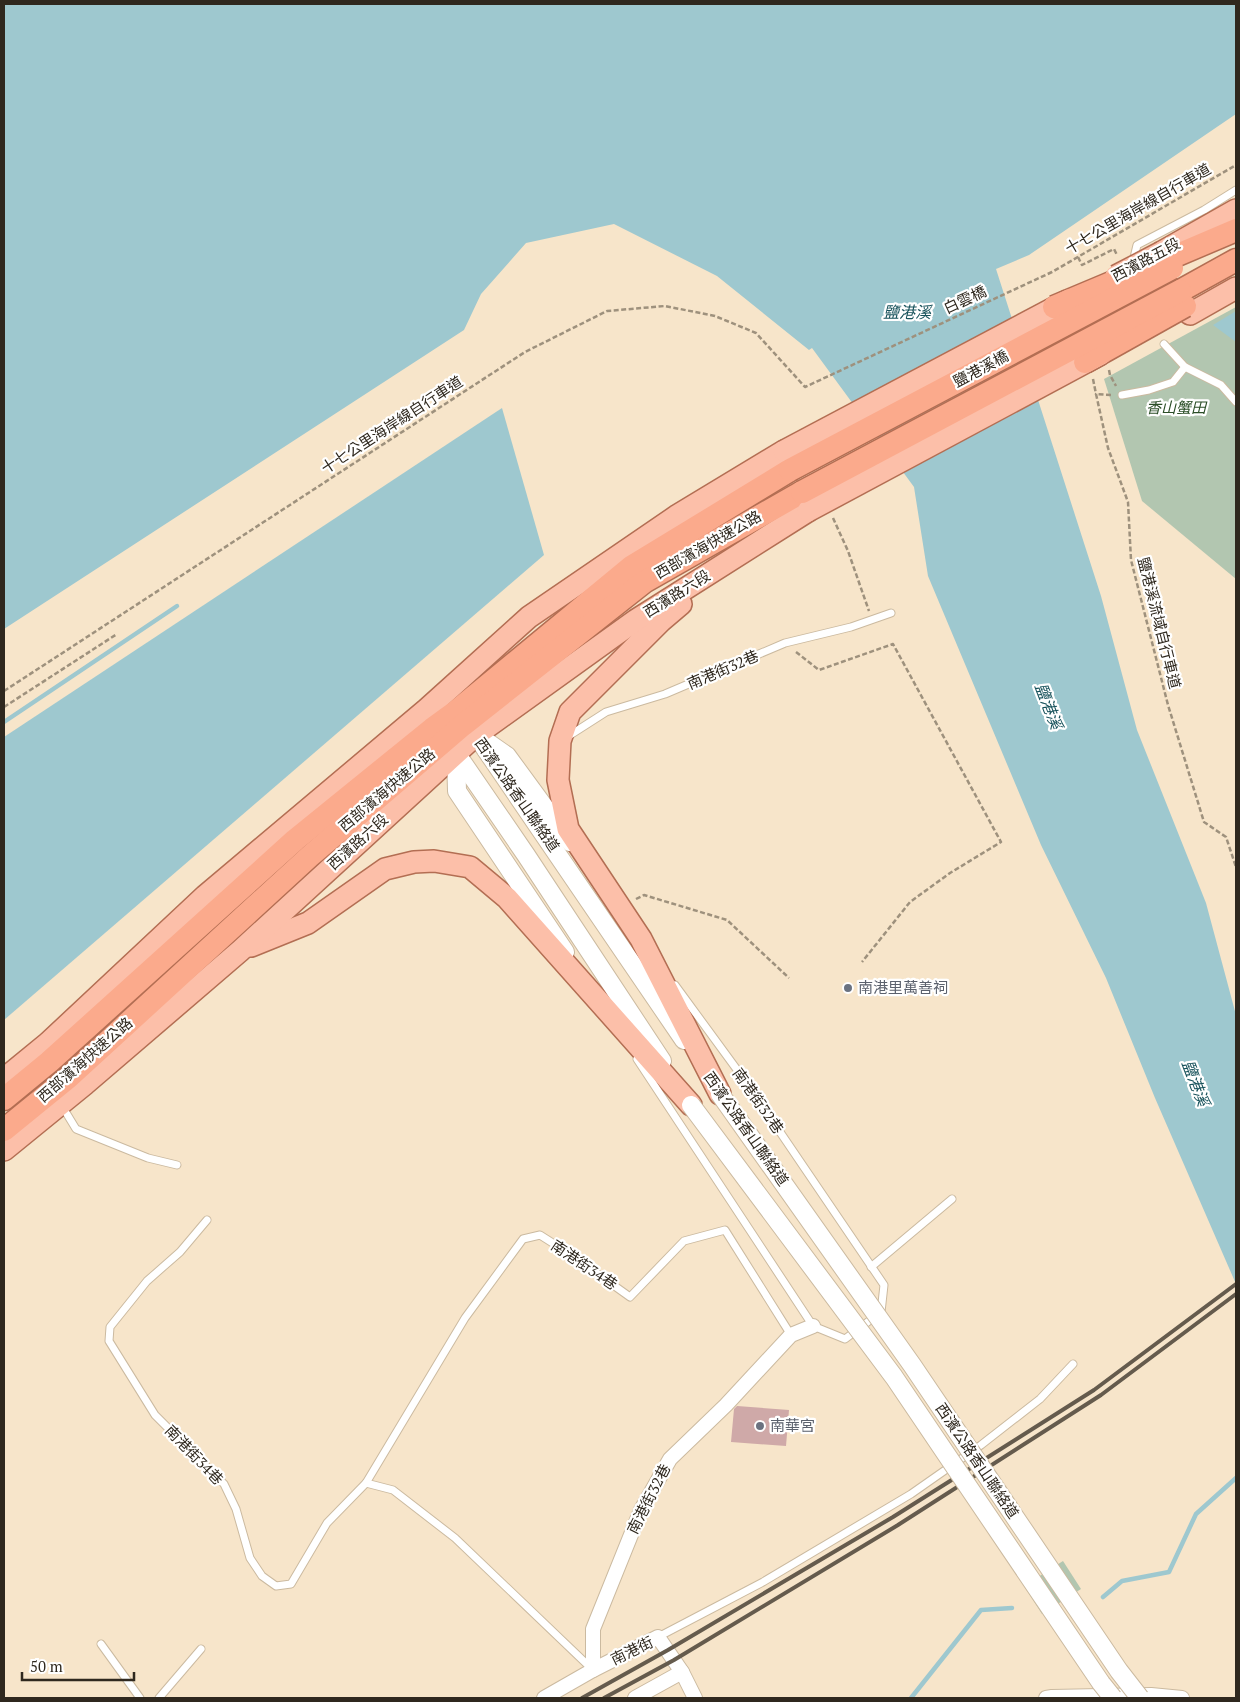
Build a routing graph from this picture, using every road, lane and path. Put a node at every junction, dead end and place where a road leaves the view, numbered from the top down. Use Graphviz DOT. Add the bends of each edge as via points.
graph roads {
  1 [pos="1236,165"];
  2 [pos="1236,190"];
  3 [pos="1236,210"];
  4 [pos="1236,232"];
  5 [pos="1167,260"];
  6 [pos="1236,260"];
  7 [pos="1236,269"];
  8 [pos="1052,272"];
  9 [pos="1130,282"];
  10 [pos="1236,288"];
  11 [pos="1185,304"];
  12 [pos="1054,307"];
  13 [pos="1164,344"];
  14 [pos="1185,367"];
  15 [pos="1089,370"];
  16 [pos="805,387"];
  17 [pos="1096,394"];
  18 [pos="1122,396"];
  19 [pos="1236,402"];
  20 [pos="787,460"];
  21 [pos="805,501"];
  22 [pos="830,511"];
  23 [pos="738,556"];
  24 [pos="891,613"];
  25 [pos="872,619"];
  26 [pos="117,634"];
  27 [pos="785,644"];
  28 [pos="4,691"];
  29 [pos="4,707"];
  30 [pos="464,724"];
  31 [pos="440,733"];
  32 [pos="560,741"];
  33 [pos="1236,867"];
  34 [pos="621,907"];
  35 [pos="641,939"];
  36 [pos="240,951"];
  37 [pos="862,962"];
  38 [pos="789,978"];
  39 [pos="600,1005"];
  40 [pos="4,1079"];
  41 [pos="720,1094"];
  42 [pos="4,1099"];
  43 [pos="61,1103"];
  44 [pos="691,1105"];
  45 [pos="4,1130"];
  46 [pos="4,1150"];
  47 [pos="177,1166"];
  48 [pos="952,1199"];
  49 [pos="207,1220"];
  50 [pos="871,1267"];
  51 [pos="813,1326"];
  52 [pos="791,1335"];
  53 [pos="1073,1364"];
  54 [pos="366,1483"];
  55 [pos="658,1637"];
  56 [pos="101,1644"];
  57 [pos="201,1649"];
  58 [pos="593,1670"];
  59 [pos="682,1672"];
  60 [pos="140,1698"];
  61 [pos="159,1698"];
  62 [pos="544,1698"];
  63 [pos="635,1698"];
  64 [pos="695,1698"];
  65 [pos="1050,1698"];
  66 [pos="1113,1698"];
  67 [pos="1140,1698"];
  68 [pos="1182,1698"];
  1 -- 8 [label="path, 十七公里海岸線自行車道"];
  2 -- 9 [label="lane" via="1137,245"];
  3 -- 5 [label="main road, 西濱路五段"];
  4 -- 5 [label="highway"];
  5 -- 12 [label="highway, bridge"];
  5 -- 20 [label="highway, 鹽港溪橋, bridge"];
  6 -- 11 [label="highway"];
  7 -- 11 [label="highway" via="1225,280"];
  8 -- 16 [label="path, 白雲橋"];
  10 -- 11 [label="main road"];
  11 -- 15 [label="highway, bridge"];
  11 -- 21 [label="highway, 鹽港溪橋, bridge"];
  12 -- 20 [label="main road, 鹽港溪橋, bridge"];
  13 -- 14 [label="lane"];
  14 -- 18 [label="lane" via="1173,382"];
  14 -- 19 [label="lane" via="1220,385"];
  15 -- 17 [label="path, 鹽港溪流域自行車道"];
  15 -- 21 [label="main road, bridge"];
  16 -- 28 [label="path, 十七公里海岸線自行車道" via="756,333 714,316 665,306 607,311 525,352"];
  17 -- 18 [label="path"];
  17 -- 33 [label="path, 鹽港溪流域自行車道" via="1108,448 1128,502 1131,560 1168,705 1204,822 1226,837"];
  20 -- 30 [label="highway, 西部濱海快速公路" via="631,567"];
  20 -- 31 [label="main road, 西濱路六段" via="678,515 529,617"];
  21 -- 23 [label="main road, 西濱路六段"];
  21 -- 30 [label="highway, 西部濱海快速公路" via="644,582"];
  22 -- 25 [label="path"];
  23 -- 30 [label="main road, 西濱路六段"];
  23 -- 32 [label="main road" via="661,621 570,712"];
  24 -- 25 [label="lane, 南港街32巷"];
  25 -- 27 [label="lane, 南港街32巷"];
  26 -- 29 [label="path"];
  27 -- 32 [label="lane, 南港街32巷" via="665,694 606,712"];
  27 -- 37 [label="path" via="818,670 893,644 1001,842 910,902"];
  30 -- 31 [label="highway, 西部濱海快速公路"];
  30 -- 31 [label="main road, 西濱路六段"];
  30 -- 35 [label="street" via="508,756"];
  30 -- 41 [label="street, 西濱公路香山聯絡道"];
  31 -- 36 [label="main road, 西濱路六段"];
  31 -- 39 [label="street" via="457,791"];
  31 -- 40 [label="main road, 西濱路六段" via="205,896 48,1043"];
  31 -- 42 [label="highway, 西部濱海快速公路" via="295,840"];
  31 -- 44 [label="street, 西濱公路香山聯絡道" via="526,855"];
  31 -- 45 [label="highway, 西部濱海快速公路" via="69,1077"];
  32 -- 34 [label="main road" via="558,780 568,829"];
  34 -- 35 [label="main road"];
  34 -- 38 [label="path" via="644,895 727,920"];
  35 -- 41 [label="main road"];
  35 -- 50 [label="lane, 南港街32巷" via="746,1082"];
  36 -- 39 [label="main road" via="308,924 385,869 434,861 470,867 506,898"];
  36 -- 43 [label="main road, 西濱路六段"];
  39 -- 44 [label="main road"];
  39 -- 51 [label="lane"];
  41 -- 67 [label="street, 西濱公路香山聯絡道, bridge" via="912,1365"];
  43 -- 46 [label="main road, 西濱路六段"];
  43 -- 47 [label="lane" via="76,1129"];
  44 -- 66 [label="street, 西濱公路香山聯絡道, bridge" via="894,1377"];
  48 -- 50 [label="lane"];
  49 -- 54 [label="lane, 南港街34巷" via="180,1252 147,1281 110,1327 109,1341 155,1415 224,1484 236,1509 250,1558 262,1576 276,1586 291,1584 327,1523"];
  50 -- 51 [label="lane, 南港街32巷" via="884,1285 881,1312 845,1339"];
  51 -- 52 [label="street, 南港街32巷"];
  52 -- 54 [label="lane, 南港街34巷" via="725,1230 684,1241 630,1297 540,1235 522,1239 465,1318"];
  52 -- 58 [label="street, 南港街32巷" via="670,1459 641,1510 593,1629"];
  53 -- 55 [label="lane" via="1040,1399 911,1494 763,1582"];
  54 -- 58 [label="lane" via="393,1490 455,1538"];
  55 -- 58 [label="street, 南港街"];
  55 -- 59 [label="street, 南港街"];
  56 -- 60 [label="lane"];
  57 -- 61 [label="lane"];
  58 -- 62 [label="street, 南港街"];
  59 -- 63 [label="street"];
  59 -- 64 [label="street, 南港街"];
  65 -- 68 [label="street" via="1151,1694"];
}
